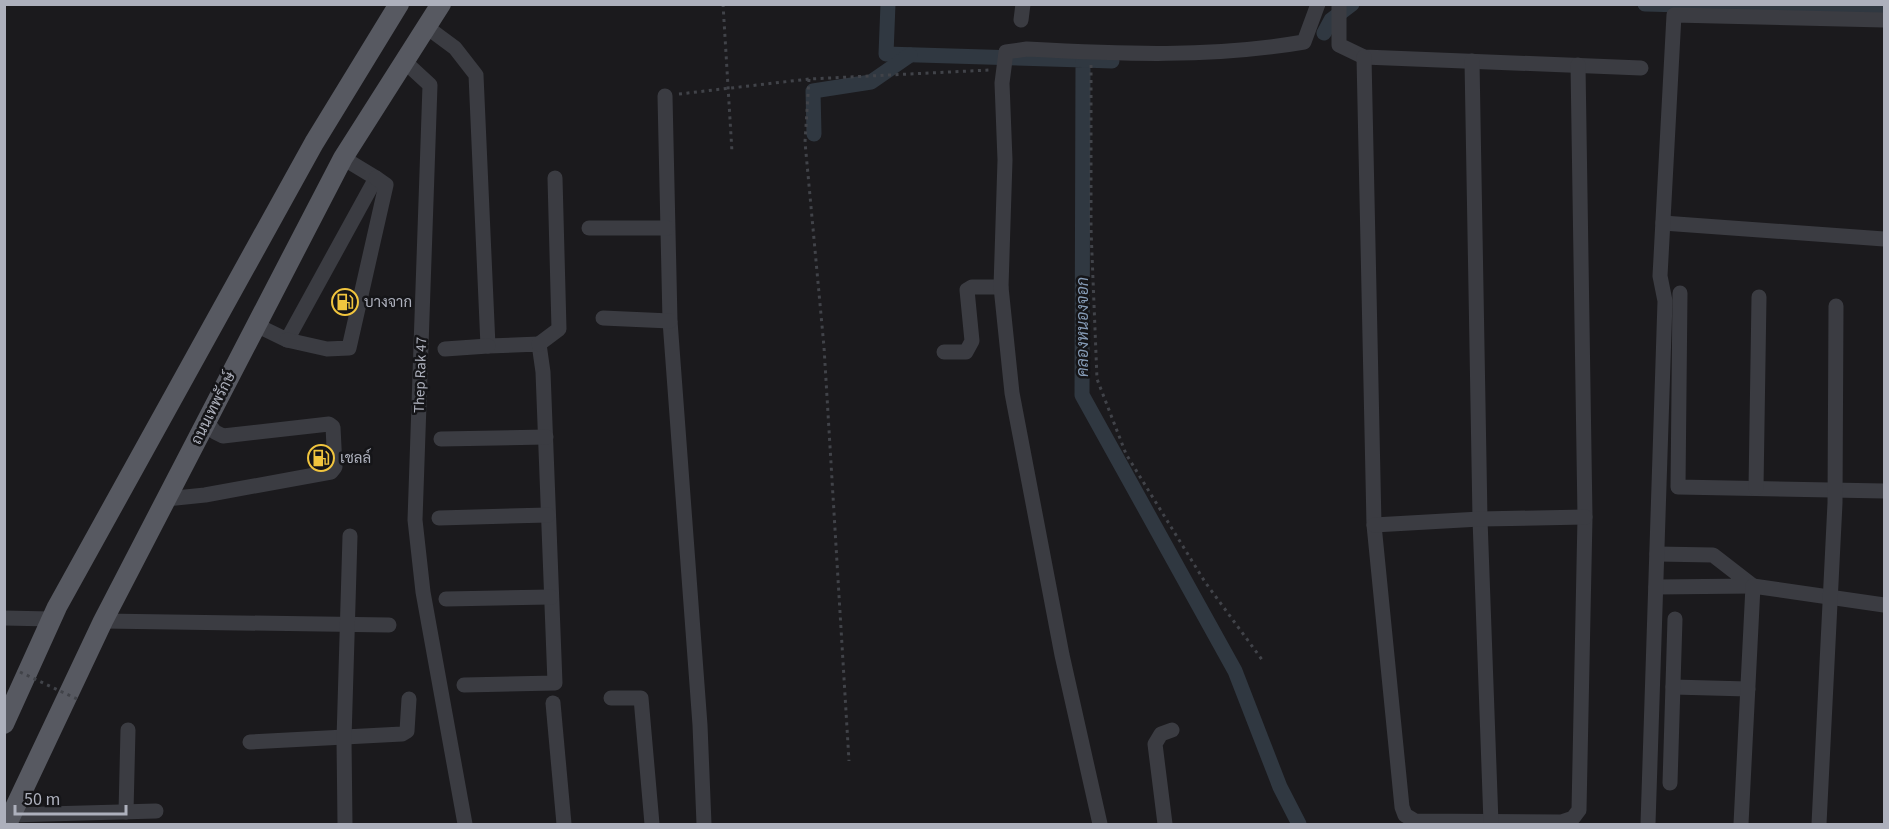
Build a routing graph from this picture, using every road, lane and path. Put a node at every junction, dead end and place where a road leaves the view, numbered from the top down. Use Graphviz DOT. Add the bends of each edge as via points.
graph roads {
  1 [pos="399,4"];
  2 [pos="441,4"];
  3 [pos="723,4"];
  4 [pos="1023,4"];
  5 [pos="1318,4"];
  6 [pos="1339,4"];
  7 [pos="1674,10"];
  8 [pos="1021,20"];
  9 [pos="1884,20"];
  10 [pos="428,28"];
  11 [pos="1090,52"];
  12 [pos="1364,57"];
  13 [pos="404,61"];
  14 [pos="1472,61"];
  15 [pos="1578,65"];
  16 [pos="1641,68"];
  17 [pos="1002,76"];
  18 [pos="809,78"];
  19 [pos="729,88"];
  20 [pos="665,96"];
  21 [pos="732,152"];
  22 [pos="343,158"];
  23 [pos="376,178"];
  24 [pos="555,178"];
  25 [pos="1663,223"];
  26 [pos="589,228"];
  27 [pos="667,228"];
  28 [pos="1884,240"];
  29 [pos="1001,287"];
  30 [pos="1680,293"];
  31 [pos="1760,297"];
  32 [pos="1836,306"];
  33 [pos="603,318"];
  34 [pos="670,321"];
  35 [pos="256,325"];
  36 [pos="288,340"];
  37 [pos="539,344"];
  38 [pos="488,346"];
  39 [pos="445,349"];
  40 [pos="944,352"];
  41 [pos="206,421"];
  42 [pos="546,437"];
  43 [pos="441,439"];
  44 [pos="1756,489"];
  45 [pos="1835,490"];
  46 [pos="1884,491"];
  47 [pos="166,499"];
  48 [pos="548,515"];
  49 [pos="1585,517"];
  50 [pos="439,518"];
  51 [pos="1480,519"];
  52 [pos="1374,525"];
  53 [pos="350,536"];
  54 [pos="1657,554"];
  55 [pos="1753,586"];
  56 [pos="1656,587"];
  57 [pos="551,597"];
  58 [pos="1830,597"];
  59 [pos="446,598"];
  60 [pos="1884,605"];
  61 [pos="4,618"];
  62 [pos="51,619"];
  63 [pos="1675,619"];
  64 [pos="102,621"];
  65 [pos="389,624"];
  66 [pos="348,625"];
  67 [pos="1263,661"];
  68 [pos="20,672"];
  69 [pos="464,685"];
  70 [pos="1673,687"];
  71 [pos="1748,689"];
  72 [pos="611,698"];
  73 [pos="77,699"];
  74 [pos="409,699"];
  75 [pos="553,703"];
  76 [pos="4,724"];
  77 [pos="128,730"];
  78 [pos="1172,730"];
  79 [pos="344,739"];
  80 [pos="250,742"];
  81 [pos="849,762"];
  82 [pos="1670,783"];
  83 [pos="126,812"];
  84 [pos="156,812"];
  85 [pos="9,820"];
  86 [pos="1491,823"];
  87 [pos="345,825"];
  88 [pos="465,825"];
  89 [pos="564,825"];
  90 [pos="651,825"];
  91 [pos="704,825"];
  92 [pos="1100,825"];
  93 [pos="1165,825"];
  94 [pos="1648,825"];
  95 [pos="1741,825"];
  96 [pos="1819,825"];
  1 -- 62 [label="main road" via="314,143"];
  2 -- 10 [label="main road, ถนนเทพรักษ์"];
  3 -- 19 [label="path"];
  4 -- 8 [label="street"];
  5 -- 11 [label="street" via="1304,42 1205,54"];
  6 -- 12 [label="street" via="1339,45"];
  7 -- 9 [label="street"];
  7 -- 25 [label="street"];
  10 -- 13 [label="main road, ถนนเทพรักษ์"];
  10 -- 38 [label="street" via="456,48 476,75"];
  11 -- 17 [label="street" via="1006,52"];
  11 -- 67 [label="path" via="1096,379 1126,454 1205,582"];
  12 -- 14 [label="street"];
  12 -- 52 [label="street"];
  13 -- 22 [label="main road, ถนนเทพรักษ์"];
  13 -- 88 [label="street, Thep Rak 47" via="430,86 415,520 423,592"];
  14 -- 15 [label="street"];
  14 -- 51 [label="street"];
  15 -- 16 [label="street"];
  15 -- 49 [label="street"];
  17 -- 18 [label="path" via="936,73"];
  17 -- 29 [label="street" via="1005,160"];
  18 -- 19 [label="path"];
  18 -- 81 [label="path" via="805,142 824,347"];
  19 -- 20 [label="path"];
  19 -- 21 [label="path"];
  20 -- 27 [label="street"];
  22 -- 23 [label="street"];
  22 -- 35 [label="main road, ถนนเทพรักษ์"];
  23 -- 36 [label="street"];
  23 -- 36 [label="street" via="386,185 349,348 327,349"];
  24 -- 37 [label="street" via="559,329"];
  25 -- 28 [label="street"];
  25 -- 54 [label="street" via="1660,276 1665,301"];
  26 -- 27 [label="street"];
  27 -- 34 [label="street"];
  29 -- 40 [label="street" via="967,290 970,348 966,352"];
  29 -- 92 [label="street" via="1012,393 1029,487"];
  30 -- 44 [label="street" via="1678,487"];
  31 -- 44 [label="street"];
  32 -- 45 [label="street"];
  33 -- 34 [label="street"];
  34 -- 91 [label="street"];
  35 -- 36 [label="street"];
  35 -- 41 [label="main road, ถนนเทพรักษ์"];
  37 -- 38 [label="street"];
  37 -- 42 [label="street"];
  38 -- 39 [label="street"];
  41 -- 47 [label="main road, ถนนเทพรักษ์"];
  41 -- 47 [label="street" via="223,436 332,424 335,467 331,472"];
  42 -- 43 [label="street"];
  42 -- 48 [label="street"];
  44 -- 45 [label="street"];
  45 -- 46 [label="street"];
  45 -- 58 [label="street"];
  47 -- 64 [label="main road, ถนนเทพรักษ์"];
  48 -- 50 [label="street"];
  48 -- 57 [label="street"];
  49 -- 51 [label="street"];
  49 -- 86 [label="street" via="1579,810 1573,818 1561,822"];
  51 -- 52 [label="street"];
  51 -- 86 [label="street"];
  52 -- 86 [label="street" via="1405,815 1415,821"];
  53 -- 66 [label="street"];
  54 -- 55 [label="street" via="1713,555"];
  54 -- 56 [label="street"];
  55 -- 56 [label="street"];
  55 -- 58 [label="street"];
  55 -- 71 [label="street"];
  56 -- 94 [label="street"];
  57 -- 59 [label="street"];
  57 -- 69 [label="street" via="555,683"];
  58 -- 60 [label="street"];
  58 -- 96 [label="street"];
  61 -- 62 [label="street"];
  62 -- 76 [label="main road"];
  63 -- 70 [label="street"];
  64 -- 66 [label="street"];
  64 -- 85 [label="main road, ถนนเทพรักษ์"];
  65 -- 66 [label="street"];
  66 -- 79 [label="street"];
  68 -- 73 [label="path, bridge"];
  70 -- 71 [label="street"];
  70 -- 82 [label="street"];
  71 -- 95 [label="street"];
  72 -- 90 [label="street" via="641,698"];
  74 -- 79 [label="street" via="407,731"];
  75 -- 89 [label="street"];
  77 -- 83 [label="street"];
  78 -- 93 [label="street" via="1161,734 1155,744"];
  79 -- 80 [label="street"];
  79 -- 87 [label="street"];
  83 -- 84 [label="street"];
  83 -- 85 [label="street"];
}
